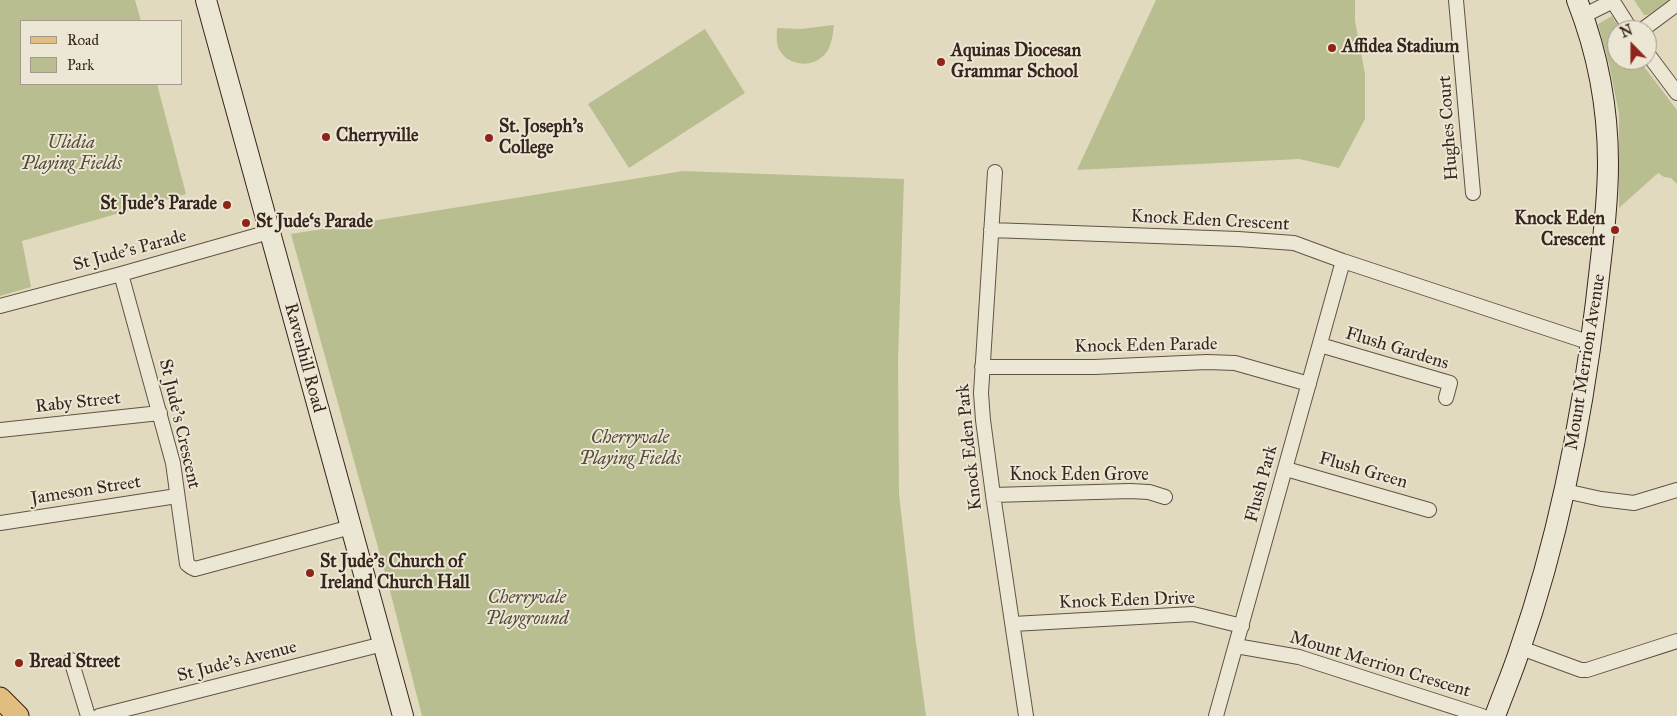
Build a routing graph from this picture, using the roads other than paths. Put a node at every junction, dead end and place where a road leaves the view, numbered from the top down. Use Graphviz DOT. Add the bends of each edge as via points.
graph roads {
  1 [pos="206,0"];
  2 [pos="1456,0"];
  3 [pos="1612,1"];
  4 [pos="1677,4"];
  5 [pos="1580,8"];
  6 [pos="1624,20"];
  7 [pos="1655,20"];
  8 [pos="1657,66"];
  9 [pos="1677,93"];
  10 [pos="995,172"];
  11 [pos="1473,193"];
  12 [pos="991,230"];
  13 [pos="269,232"];
  14 [pos="1343,261"];
  15 [pos="121,274"];
  16 [pos="0,306"];
  17 [pos="1591,343"];
  18 [pos="1320,345"];
  19 [pos="982,367"];
  20 [pos="1309,384"];
  21 [pos="1446,398"];
  22 [pos="160,413"];
  23 [pos="0,430"];
  24 [pos="1286,469"];
  25 [pos="1677,490"];
  26 [pos="1565,491"];
  27 [pos="993,495"];
  28 [pos="177,496"];
  29 [pos="1165,496"];
  30 [pos="1429,510"];
  31 [pos="0,522"];
  32 [pos="351,526"];
  33 [pos="1013,624"];
  34 [pos="1242,626"];
  35 [pos="1677,641"];
  36 [pos="383,644"];
  37 [pos="1236,646"];
  38 [pos="1520,648"];
  39 [pos="71,660"];
  40 [pos="0,698"];
  41 [pos="18,716"];
  42 [pos="88,716"];
  43 [pos="100,716"];
  44 [pos="403,716"];
  45 [pos="1026,716"];
  46 [pos="1216,716"];
  47 [pos="1482,716"];
  48 [pos="1495,716"];
  1 -- 13 [label="main road, Ravenhill Road"];
  2 -- 11 [label="street, Hughes Court"];
  3 -- 5 [label="street"];
  3 -- 6 [label="street"];
  4 -- 7 [label="street"];
  5 -- 17 [label="main road, Mount Merrion Avenue" via="1601,85 1608,161 1603,244"];
  8 -- 9 [label="street"];
  10 -- 12 [label="street, Knock Eden Park"];
  12 -- 14 [label="street, Knock Eden Crescent" via="1278,241 1294,243"];
  12 -- 19 [label="street, Knock Eden Park"];
  13 -- 15 [label="street, St Jude's Parade"];
  13 -- 32 [label="main road, Ravenhill Road"];
  14 -- 17 [label="street, Knock Eden Crescent"];
  14 -- 18 [label="street, Flush Park"];
  15 -- 16 [label="street, St Jude's Parade"];
  15 -- 22 [label="street, St Jude's Crescent"];
  17 -- 26 [label="main road, Mount Merrion Avenue"];
  18 -- 20 [label="street, Flush Park"];
  18 -- 21 [label="street, Flush Gardens" via="1450,383"];
  19 -- 20 [label="street, Knock Eden Parade" via="1235,363"];
  19 -- 27 [label="street, Knock Eden Park" via="983,420"];
  20 -- 24 [label="street, Flush Park"];
  22 -- 23 [label="street, Raby Street"];
  22 -- 28 [label="street, St Jude's Crescent" via="173,463"];
  24 -- 30 [label="street, Flush Green"];
  24 -- 34 [label="street, Flush Park"];
  25 -- 26 [label="street" via="1634,503"];
  26 -- 38 [label="main road, Mount Merrion Avenue"];
  27 -- 29 [label="street, Knock Eden Grove" via="1130,491"];
  27 -- 33 [label="street, Knock Eden Park"];
  28 -- 31 [label="street, Jameson Street"];
  28 -- 32 [label="street, St Jude's Crescent" via="185,558 187,564 195,568"];
  32 -- 36 [label="main road, Ravenhill Road"];
  33 -- 34 [label="street, Knock Eden Drive" via="1192,614"];
  33 -- 45 [label="street, Knock Eden Park"];
  34 -- 37 [label="street, Flush Park"];
  35 -- 38 [label="street" via="1587,670"];
  36 -- 43 [label="street, St Jude's Avenue"];
  36 -- 44 [label="main road, Ravenhill Road"];
  37 -- 46 [label="street, Flush Park"];
  37 -- 47 [label="street, Mount Merrion Crescent" via="1299,657"];
  38 -- 48 [label="main road, Mount Merrion Avenue"];
  39 -- 42 [label="street"];
  40 -- 41 [label="main road"];
}
